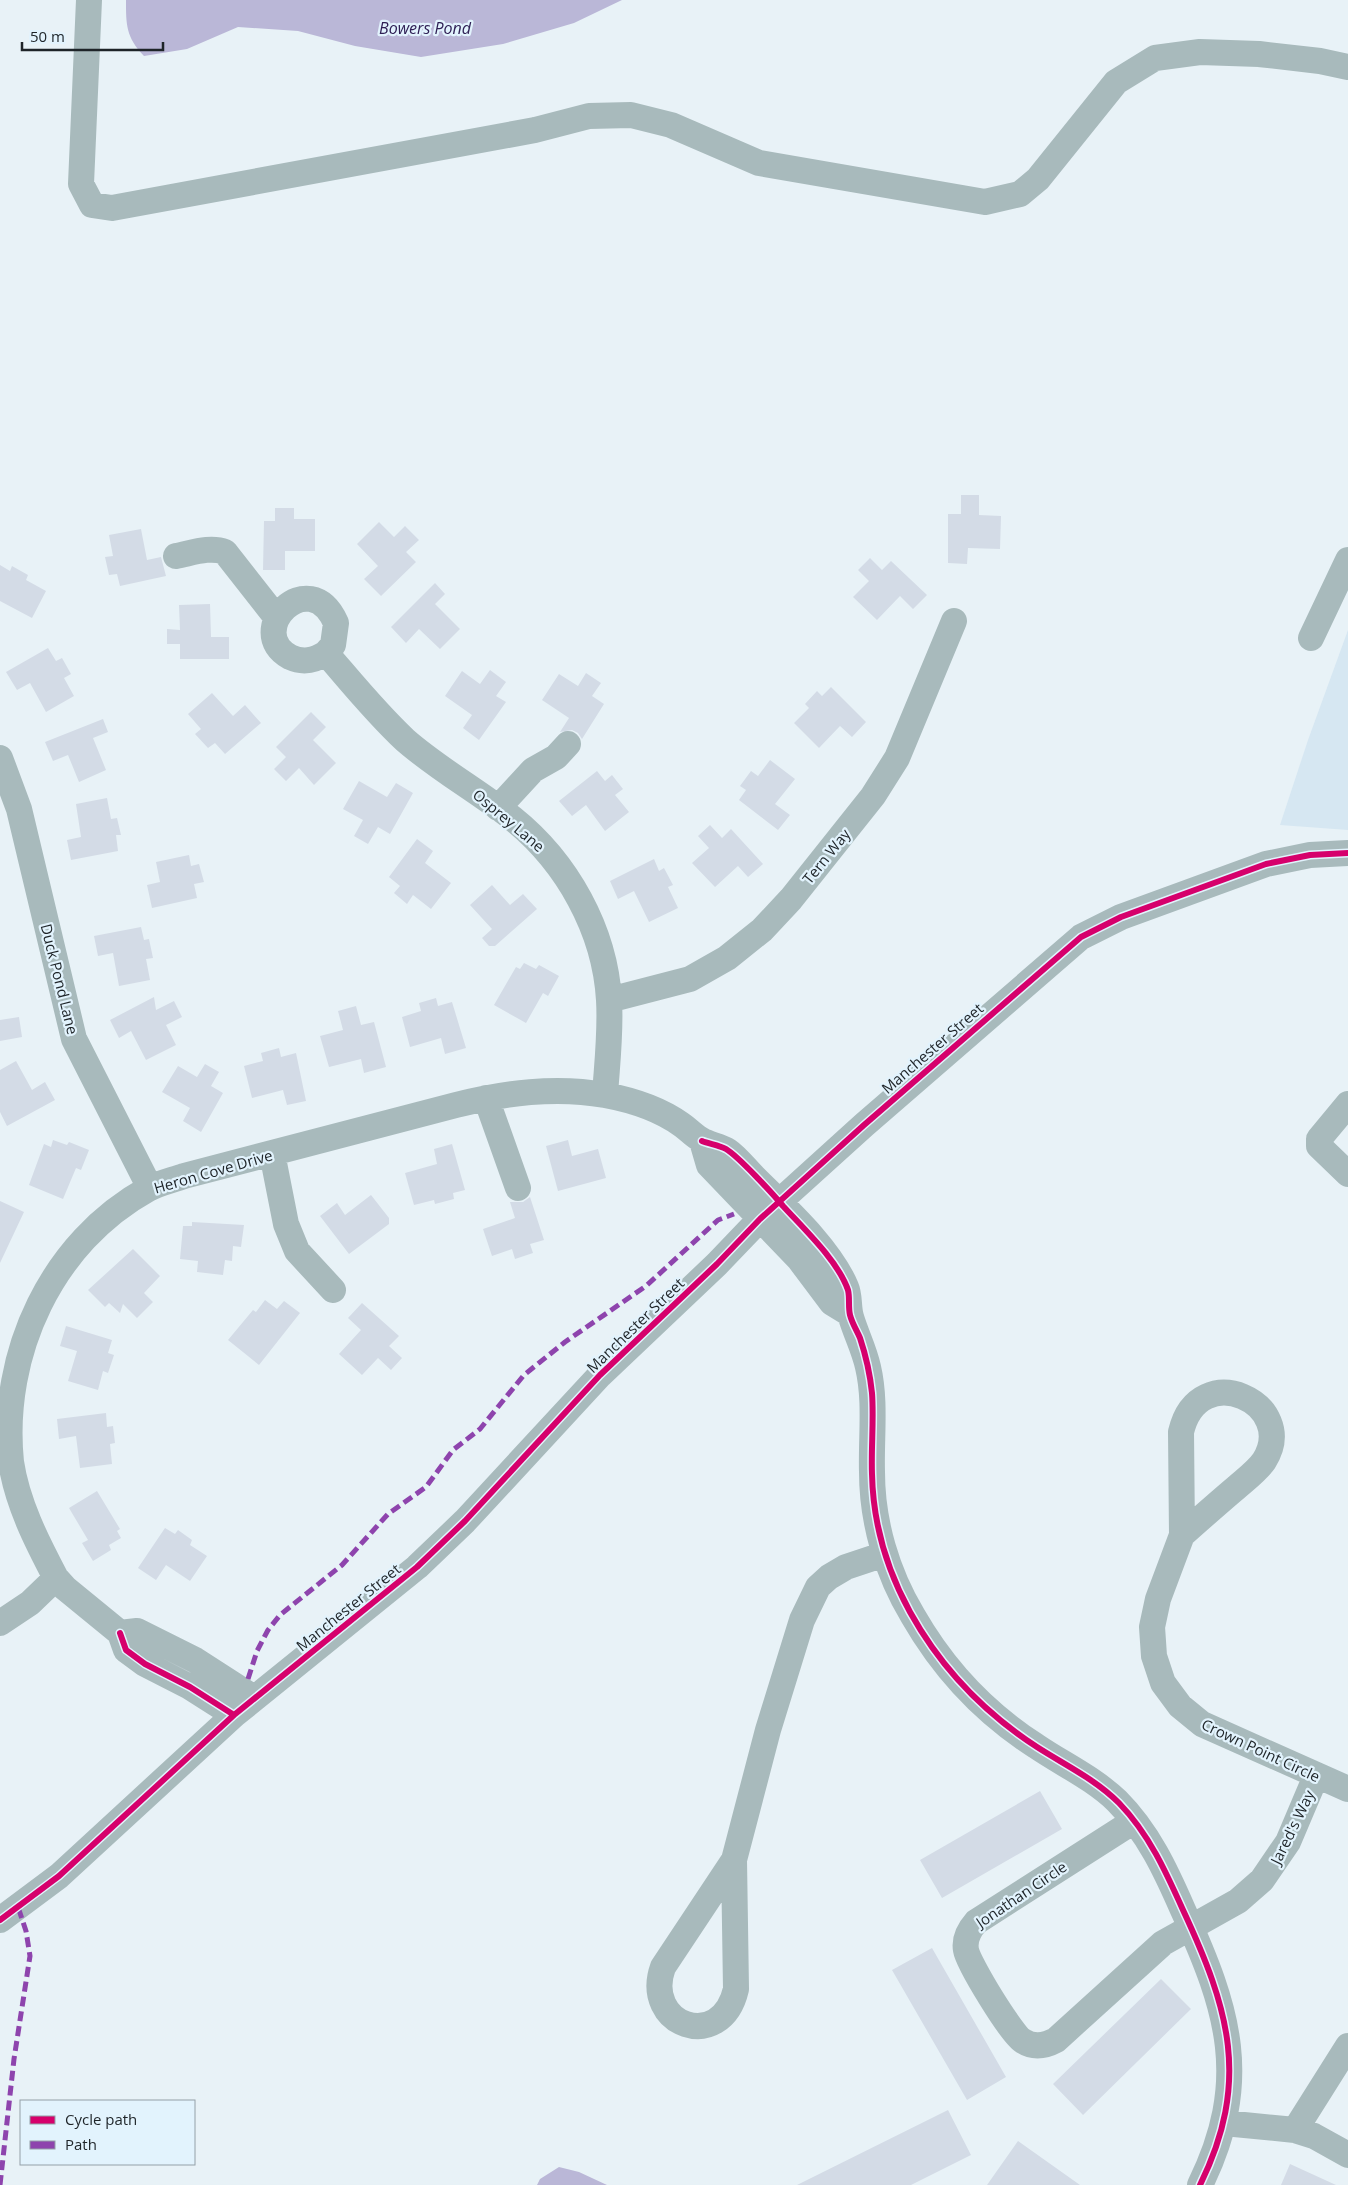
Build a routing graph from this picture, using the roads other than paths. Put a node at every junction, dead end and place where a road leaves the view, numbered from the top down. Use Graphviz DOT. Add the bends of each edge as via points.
graph roads {
  1 [pos="89,0"];
  2 [pos="1348,67"];
  3 [pos="176,556"];
  4 [pos="1348,560"];
  5 [pos="276,617"];
  6 [pos="954,621"];
  7 [pos="1311,638"];
  8 [pos="326,653"];
  9 [pos="568,744"];
  10 [pos="0,758"];
  11 [pos="498,808"];
  12 [pos="1348,853"];
  13 [pos="609,1000"];
  14 [pos="604,1095"];
  15 [pos="486,1098"];
  16 [pos="1348,1104"];
  17 [pos="702,1141"];
  18 [pos="272,1153"];
  19 [pos="1348,1174"];
  20 [pos="150,1188"];
  21 [pos="518,1188"];
  22 [pos="779,1201"];
  23 [pos="760,1219"];
  24 [pos="333,1290"];
  25 [pos="850,1314"];
  26 [pos="1182,1535"];
  27 [pos="885,1554"];
  28 [pos="56,1578"];
  29 [pos="0,1623"];
  30 [pos="120,1633"];
  31 [pos="254,1698"];
  32 [pos="234,1715"];
  33 [pos="1316,1776"];
  34 [pos="1348,1789"];
  35 [pos="1134,1821"];
  36 [pos="734,1860"];
  37 [pos="0,1920"];
  38 [pos="1191,1926"];
  39 [pos="1348,2046"];
  40 [pos="1224,2123"];
  41 [pos="1295,2130"];
  42 [pos="1348,2155"];
  43 [pos="1200,2185"];
  1 -- 2 [label="street" via="80,184 92,205 112,208 535,130 589,116 631,115 671,125 759,163 985,202 1020,194 1032,184 1116,82 1155,58 1200,52 1249,54"];
  3 -- 5 [label="street" via="218,549 225,552"];
  4 -- 7 [label="street"];
  5 -- 8 [label="street" via="276,638 286,655 307,661"];
  5 -- 8 [label="street" via="297,600 316,601 325,606 336,624 333,645"];
  6 -- 13 [label="street, Tern Way" via="898,758 846,831 768,924 727,958 690,979"];
  8 -- 11 [label="street, Osprey Lane" via="406,740"];
  9 -- 11 [label="street" via="556,757 528,776"];
  10 -- 20 [label="street, Duck Pond Lane" via="19,809 74,1039"];
  11 -- 13 [label="street, Osprey Lane" via="544,848 571,884 599,944"];
  12 -- 22 [label="street, Manchester Street" via="1310,855 1266,864 1121,917 1081,938"];
  13 -- 14 [label="street, Osprey Lane"];
  14 -- 15 [label="street, Heron Cove Drive" via="546,1090"];
  14 -- 17 [label="street, Heron Cove Drive" via="630,1100 658,1111 682,1124"];
  15 -- 18 [label="street, Heron Cove Drive"];
  15 -- 21 [label="street"];
  16 -- 19 [label="street" via="1319,1138 1319,1146"];
  17 -- 22 [label="street, Heron Cove Drive" via="726,1150"];
  17 -- 23 [label="street" via="709,1165"];
  18 -- 20 [label="street, Heron Cove Drive"];
  18 -- 24 [label="street" via="286,1224 297,1251"];
  20 -- 28 [label="street, Heron Cove Drive" via="98,1224 67,1256 42,1293 24,1332 12,1375 7,1419 11,1463 22,1506"];
  22 -- 23 [label="street, Manchester Street"];
  22 -- 25 [label="street, Heron Cove Drive" via="838,1272 848,1291"];
  23 -- 25 [label="street" via="799,1259 832,1303"];
  23 -- 31 [label="street, Manchester Street" via="600,1375 464,1521 417,1566"];
  25 -- 27 [label="street, Heron Cove Drive" via="869,1371 873,1407 873,1492"];
  26 -- 26 [label="street, Crown Point Circle" via="1181,1432 1187,1413 1209,1395 1227,1392 1245,1396 1259,1407 1268,1423 1270,1441 1265,1459"];
  26 -- 33 [label="street, Crown Point Circle" via="1153,1620 1154,1656 1163,1683 1180,1706 1202,1724"];
  27 -- 35 [label="street, Heron Cove Drive" via="910,1612 933,1649 963,1687 1017,1734 1099,1786"];
  27 -- 36 [label="street" via="846,1567 829,1577 810,1600 768,1730"];
  28 -- 29 [label="street" via="30,1603"];
  28 -- 30 [label="street, Heron Cove Drive"];
  30 -- 31 [label="street" via="137,1631 213,1671"];
  30 -- 32 [label="street, Heron Cove Drive" via="126,1650 145,1664"];
  31 -- 32 [label="street, Manchester Street"];
  32 -- 37 [label="street, Manchester Street" via="59,1876"];
  33 -- 34 [label="street, Crown Point Circle"];
  33 -- 38 [label="street, Jared's Way" via="1288,1842 1271,1869 1238,1900"];
  35 -- 38 [label="street, Heron Cove Drive" via="1163,1865"];
  35 -- 38 [label="street, Jonathan Circle" via="976,1922 966,1943 969,1960 1016,2036 1031,2045 1044,2045 1056,2040 1156,1948"];
  36 -- 36 [label="street" via="736,1989 723,2016 702,2027 689,2026 669,2014 658,1989 658,1980 663,1967"];
  38 -- 40 [label="street, Heron Cove Drive" via="1214,1981 1226,2027 1229,2064"];
  39 -- 41 [label="street"];
  40 -- 41 [label="street"];
  40 -- 43 [label="street, Heron Cove Drive"];
  41 -- 42 [label="street" via="1314,2136"];
}
